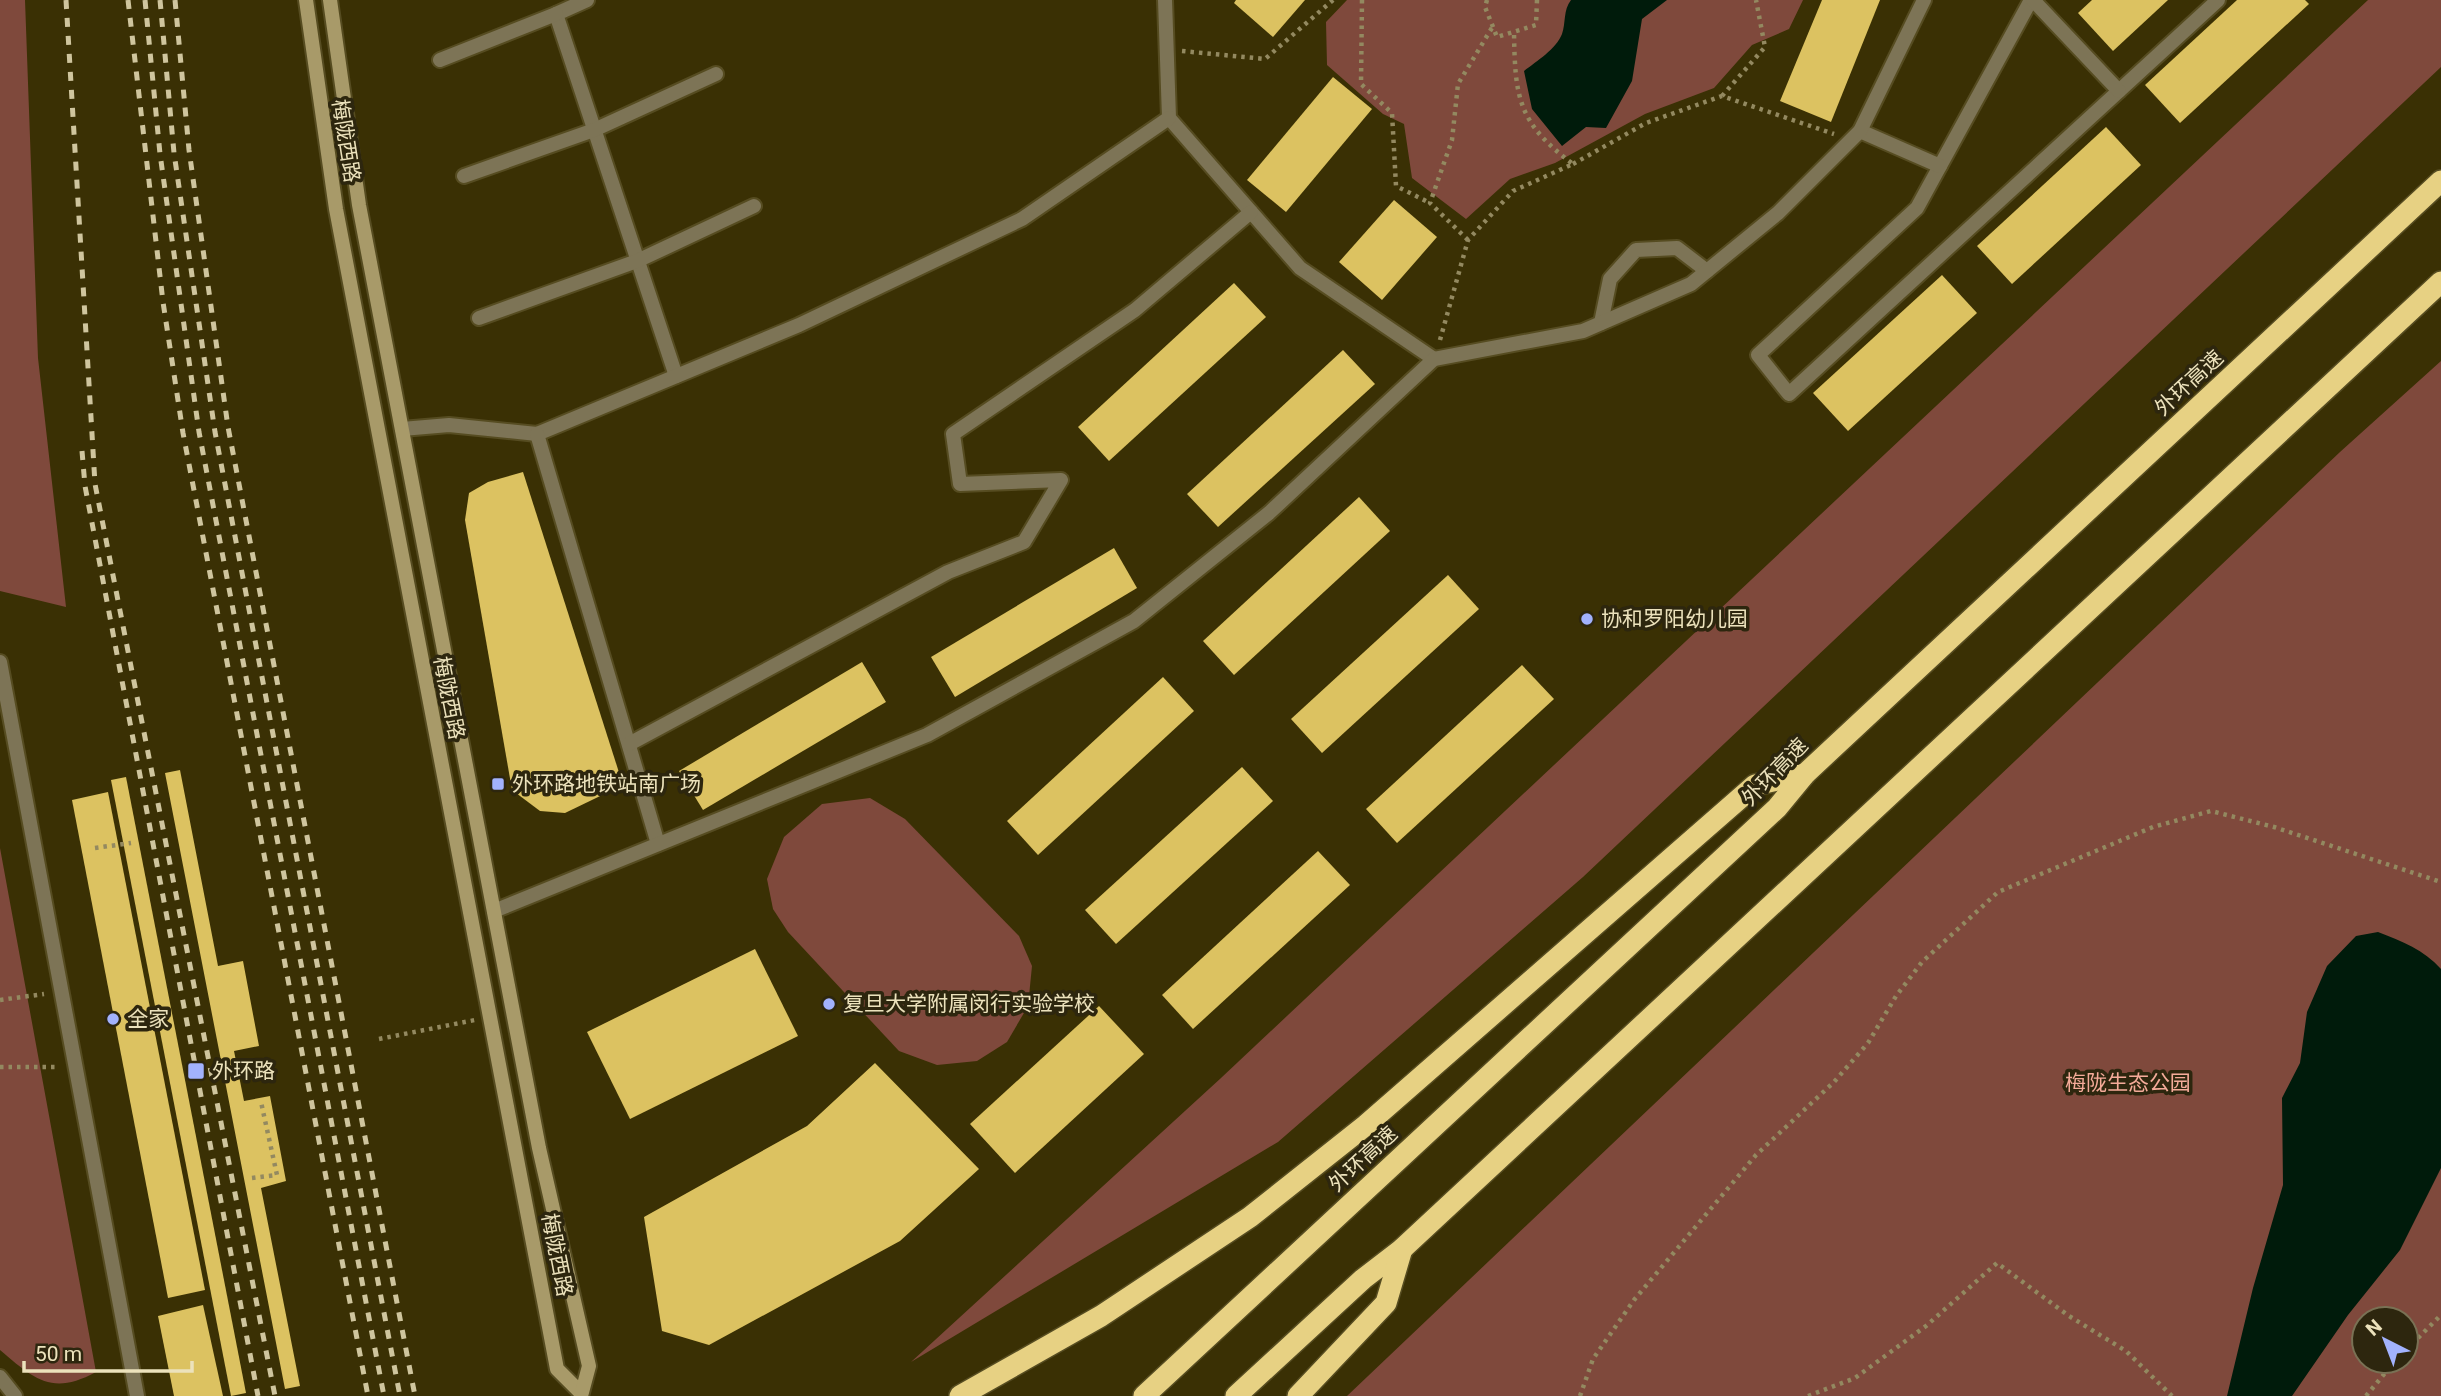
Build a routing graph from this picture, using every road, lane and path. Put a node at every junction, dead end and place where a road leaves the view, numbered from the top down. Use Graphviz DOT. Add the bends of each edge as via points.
graph roads {
  1 [pos="306,0"];
  2 [pos="330,0"];
  3 [pos="587,0"];
  4 [pos="1165,0"];
  5 [pos="1333,0"];
  6 [pos="1362,0"];
  7 [pos="1487,0"];
  8 [pos="1537,0"];
  9 [pos="1756,0"];
  10 [pos="1924,0"];
  11 [pos="2032,0"];
  12 [pos="2218,0"];
  13 [pos="556,15"];
  14 [pos="1493,26"];
  15 [pos="1514,32"];
  16 [pos="1167,50"];
  17 [pos="440,60"];
  18 [pos="716,74"];
  19 [pos="2119,91"];
  20 [pos="1721,96"];
  21 [pos="1169,118"];
  22 [pos="594,130"];
  23 [pos="1856,135"];
  24 [pos="1573,164"];
  25 [pos="1940,166"];
  26 [pos="464,176"];
  27 [pos="2441,181"];
  28 [pos="1430,204"];
  29 [pos="754,206"];
  30 [pos="1251,212"];
  31 [pos="1468,240"];
  32 [pos="637,261"];
  33 [pos="1707,271"];
  34 [pos="2441,282"];
  35 [pos="479,318"];
  36 [pos="1601,323"];
  37 [pos="1434,359"];
  38 [pos="676,376"];
  39 [pos="402,429"];
  40 [pos="537,434"];
  41 [pos="0,662"];
  42 [pos="629,744"];
  43 [pos="1805,774"];
  44 [pos="131,843"];
  45 [pos="658,844"];
  46 [pos="95,848"];
  47 [pos="2441,882"];
  48 [pos="494,911"];
  49 [pos="61,992"];
  50 [pos="0,1000"];
  51 [pos="490,1017"];
  52 [pos="379,1039"];
  53 [pos="0,1067"];
  54 [pos="74,1067"];
  55 [pos="261,1102"];
  56 [pos="252,1178"];
  57 [pos="1402,1250"];
  58 [pos="2441,1315"];
  59 [pos="2420,1336"];
  60 [pos="2383,1375"];
  61 [pos="0,1377"];
  62 [pos="964,1393"];
  63 [pos="581,1395"];
  64 [pos="15,1396"];
  65 [pos="137,1396"];
  66 [pos="1144,1396"];
  67 [pos="1236,1396"];
  68 [pos="1298,1396"];
  69 [pos="1580,1396"];
  70 [pos="1808,1396"];
  71 [pos="2172,1396"];
  72 [pos="2366,1396"];
  1 -- 51 [label="street, 梅陇西路" via="335,209"];
  2 -- 39 [label="street, 梅陇西路" via="359,205"];
  3 -- 13 [label="street"];
  4 -- 16 [label="street"];
  5 -- 16 [label="path" via="1265,59"];
  6 -- 28 [label="path" via="1361,84 1392,113 1396,186"];
  7 -- 14 [label="path" via="1485,7"];
  8 -- 15 [label="path" via="1536,25"];
  9 -- 20 [label="path" via="1765,47"];
  10 -- 23 [label="street"];
  11 -- 19 [label="street"];
  11 -- 25 [label="street"];
  12 -- 19 [label="street"];
  13 -- 17 [label="street"];
  13 -- 22 [label="street"];
  14 -- 15 [label="path" via="1497,37"];
  14 -- 28 [label="path" via="1458,84 1452,140"];
  15 -- 24 [label="path" via="1518,102 1543,142"];
  16 -- 21 [label="street"];
  18 -- 22 [label="street"];
  19 -- 25 [label="street" via="1789,394 1758,355 1917,208"];
  20 -- 23 [label="path"];
  20 -- 24 [label="path" via="1646,123"];
  21 -- 30 [label="street"];
  21 -- 38 [label="street" via="1022,219"];
  22 -- 26 [label="street"];
  22 -- 32 [label="street"];
  23 -- 25 [label="street"];
  23 -- 33 [label="street" via="1778,213"];
  24 -- 31 [label="path" via="1513,191"];
  27 -- 43 [label="highway, 外环高速"];
  28 -- 31 [label="path"];
  29 -- 32 [label="street"];
  30 -- 37 [label="street" via="1300,268"];
  30 -- 42 [label="street" via="1135,310 953,434 960,484 1061,480 1024,542 948,572"];
  31 -- 37 [label="path"];
  32 -- 35 [label="street"];
  32 -- 38 [label="street"];
  33 -- 36 [label="street" via="1691,284"];
  33 -- 36 [label="street" via="1677,248 1636,250 1610,279"];
  34 -- 57 [label="highway"];
  36 -- 37 [label="street" via="1583,331"];
  37 -- 45 [label="street" via="1269,513 1134,621 927,735"];
  38 -- 40 [label="street"];
  39 -- 40 [label="street" via="449,425"];
  39 -- 48 [label="street, 梅陇西路"];
  40 -- 42 [label="street"];
  41 -- 49 [label="street"];
  42 -- 45 [label="street"];
  43 -- 62 [label="highway" via="1755,785 1309,1172 1201,1252"];
  43 -- 66 [label="highway, 外环高速" via="1777,808"];
  44 -- 46 [label="path"];
  45 -- 48 [label="street"];
  47 -- 69 [label="path" via="2211,811 2153,827 1998,892 1922,962 1868,1044 1756,1155 1634,1300 1593,1359"];
  48 -- 63 [label="street, 梅陇西路" via="539,1148 589,1366"];
  49 -- 50 [label="path"];
  49 -- 54 [label="street"];
  51 -- 52 [label="path"];
  51 -- 63 [label="street, 梅陇西路" via="557,1369"];
  53 -- 54 [label="path"];
  54 -- 65 [label="street"];
  55 -- 56 [label="path" via="277,1175"];
  57 -- 67 [label="highway" via="1363,1279"];
  57 -- 68 [label="highway" via="1386,1303"];
  58 -- 59 [label="path"];
  60 -- 72 [label="path"];
  61 -- 64 [label="street"];
  70 -- 71 [label="path" via="1855,1378 1926,1326 1997,1263 2069,1317 2126,1351"];
}
